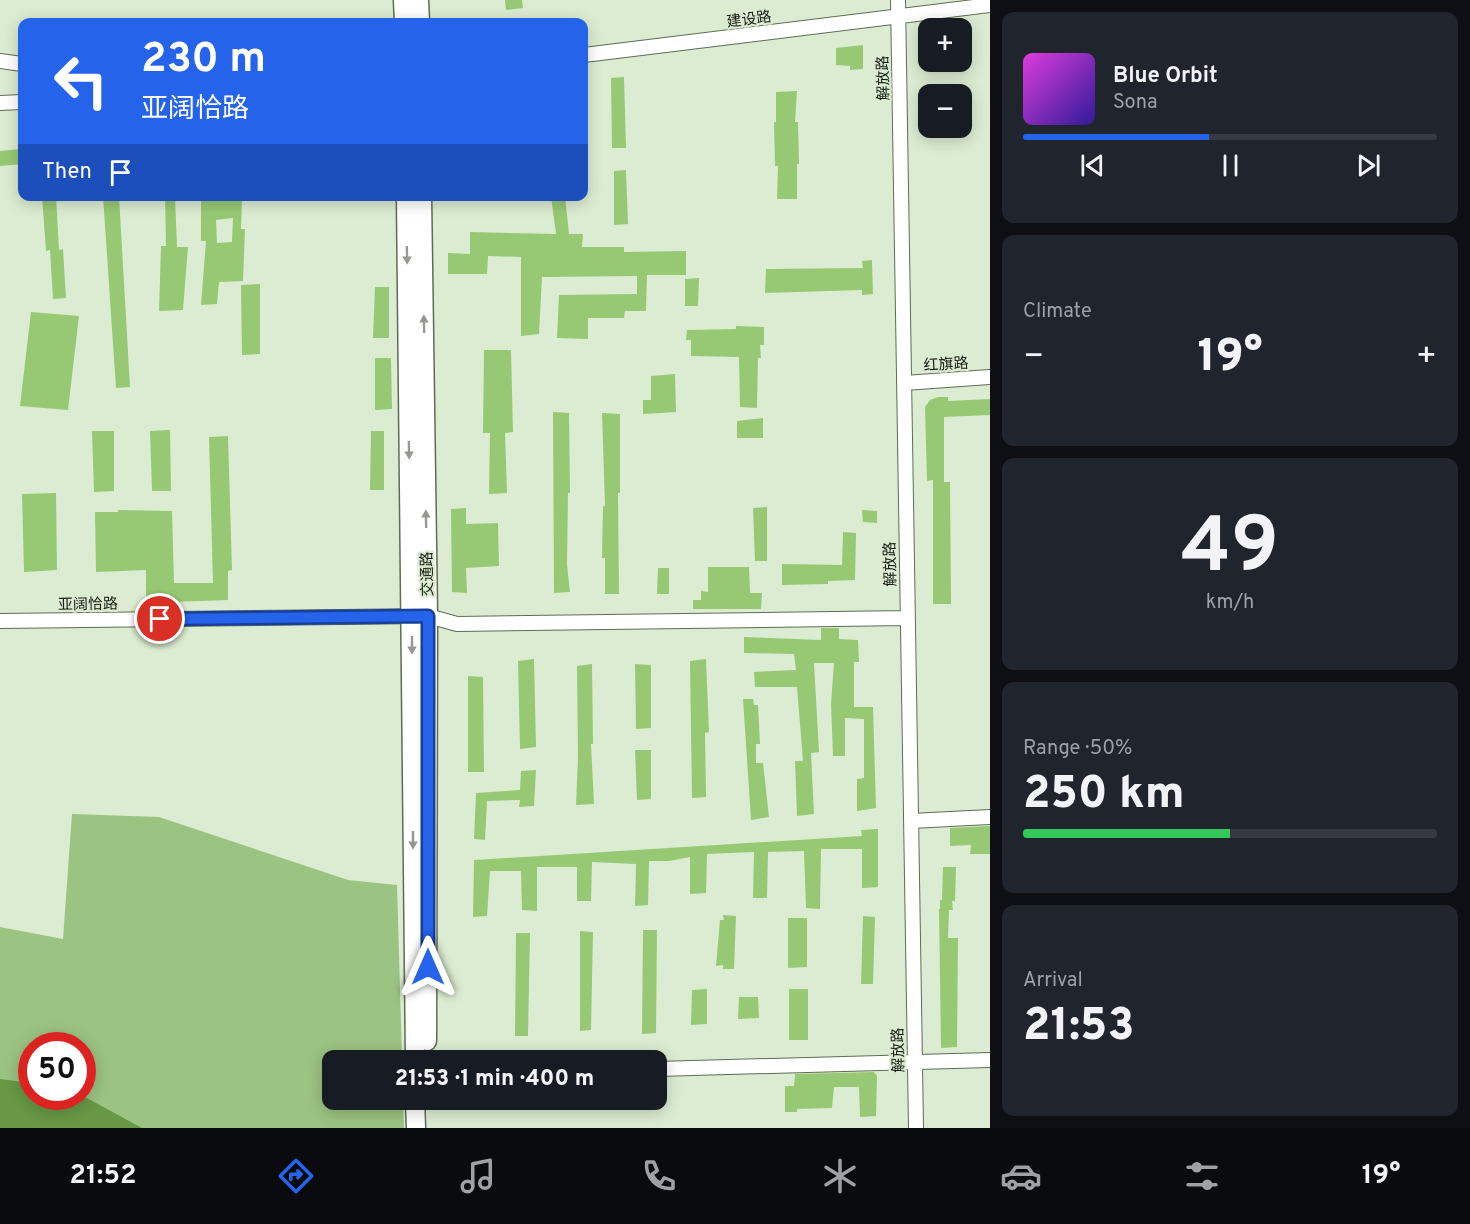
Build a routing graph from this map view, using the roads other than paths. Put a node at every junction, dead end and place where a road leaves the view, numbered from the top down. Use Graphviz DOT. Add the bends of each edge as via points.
graph roads {
  1 [pos="403,0"];
  2 [pos="419,0"];
  3 [pos="897,0"];
  4 [pos="990,5"];
  5 [pos="404,18"];
  6 [pos="420,18"];
  7 [pos="898,18"];
  8 [pos="588,55"];
  9 [pos="0,61"];
  10 [pos="18,63"];
  11 [pos="18,102"];
  12 [pos="0,103"];
  13 [pos="406,201"];
  14 [pos="422,201"];
  15 [pos="990,377"];
  16 [pos="904,382"];
  17 [pos="420,616"];
  18 [pos="908,618"];
  19 [pos="0,621"];
  20 [pos="990,817"];
  21 [pos="911,821"];
  22 [pos="415,1050"];
  23 [pos="427,1050"];
  24 [pos="990,1059"];
  25 [pos="915,1062"];
  26 [pos="667,1069"];
  27 [pos="415,1110"];
  28 [pos="427,1110"];
  29 [pos="416,1128"];
  30 [pos="427,1128"];
  31 [pos="916,1128"];
  1 -- 5 [label="main road"];
  2 -- 6 [label="main road"];
  3 -- 7 [label="street, 解放路"];
  4 -- 7 [label="street, 建设路"];
  7 -- 8 [label="street, 建设路"];
  7 -- 16 [label="street, 解放路"];
  9 -- 10 [label="street"];
  11 -- 12 [label="street"];
  13 -- 17 [label="main road, one-way"];
  17 -- 14 [label="main road, 交通路, one-way"];
  15 -- 16 [label="street, 红旗路"];
  16 -- 18 [label="street, 解放路"];
  17 -- 18 [label="street, 亚阔恰路" via="457,624"];
  17 -- 19 [label="street, 亚阔恰路"];
  17 -- 22 [label="main road, one-way"];
  17 -- 23 [label="main road, 交通路"];
  18 -- 21 [label="street, 解放路"];
  20 -- 21 [label="street"];
  21 -- 25 [label="street, 解放路"];
  24 -- 25 [label="street"];
  25 -- 26 [label="street"];
  25 -- 31 [label="street, 解放路"];
  27 -- 29 [label="main road"];
  28 -- 30 [label="main road"];
}
